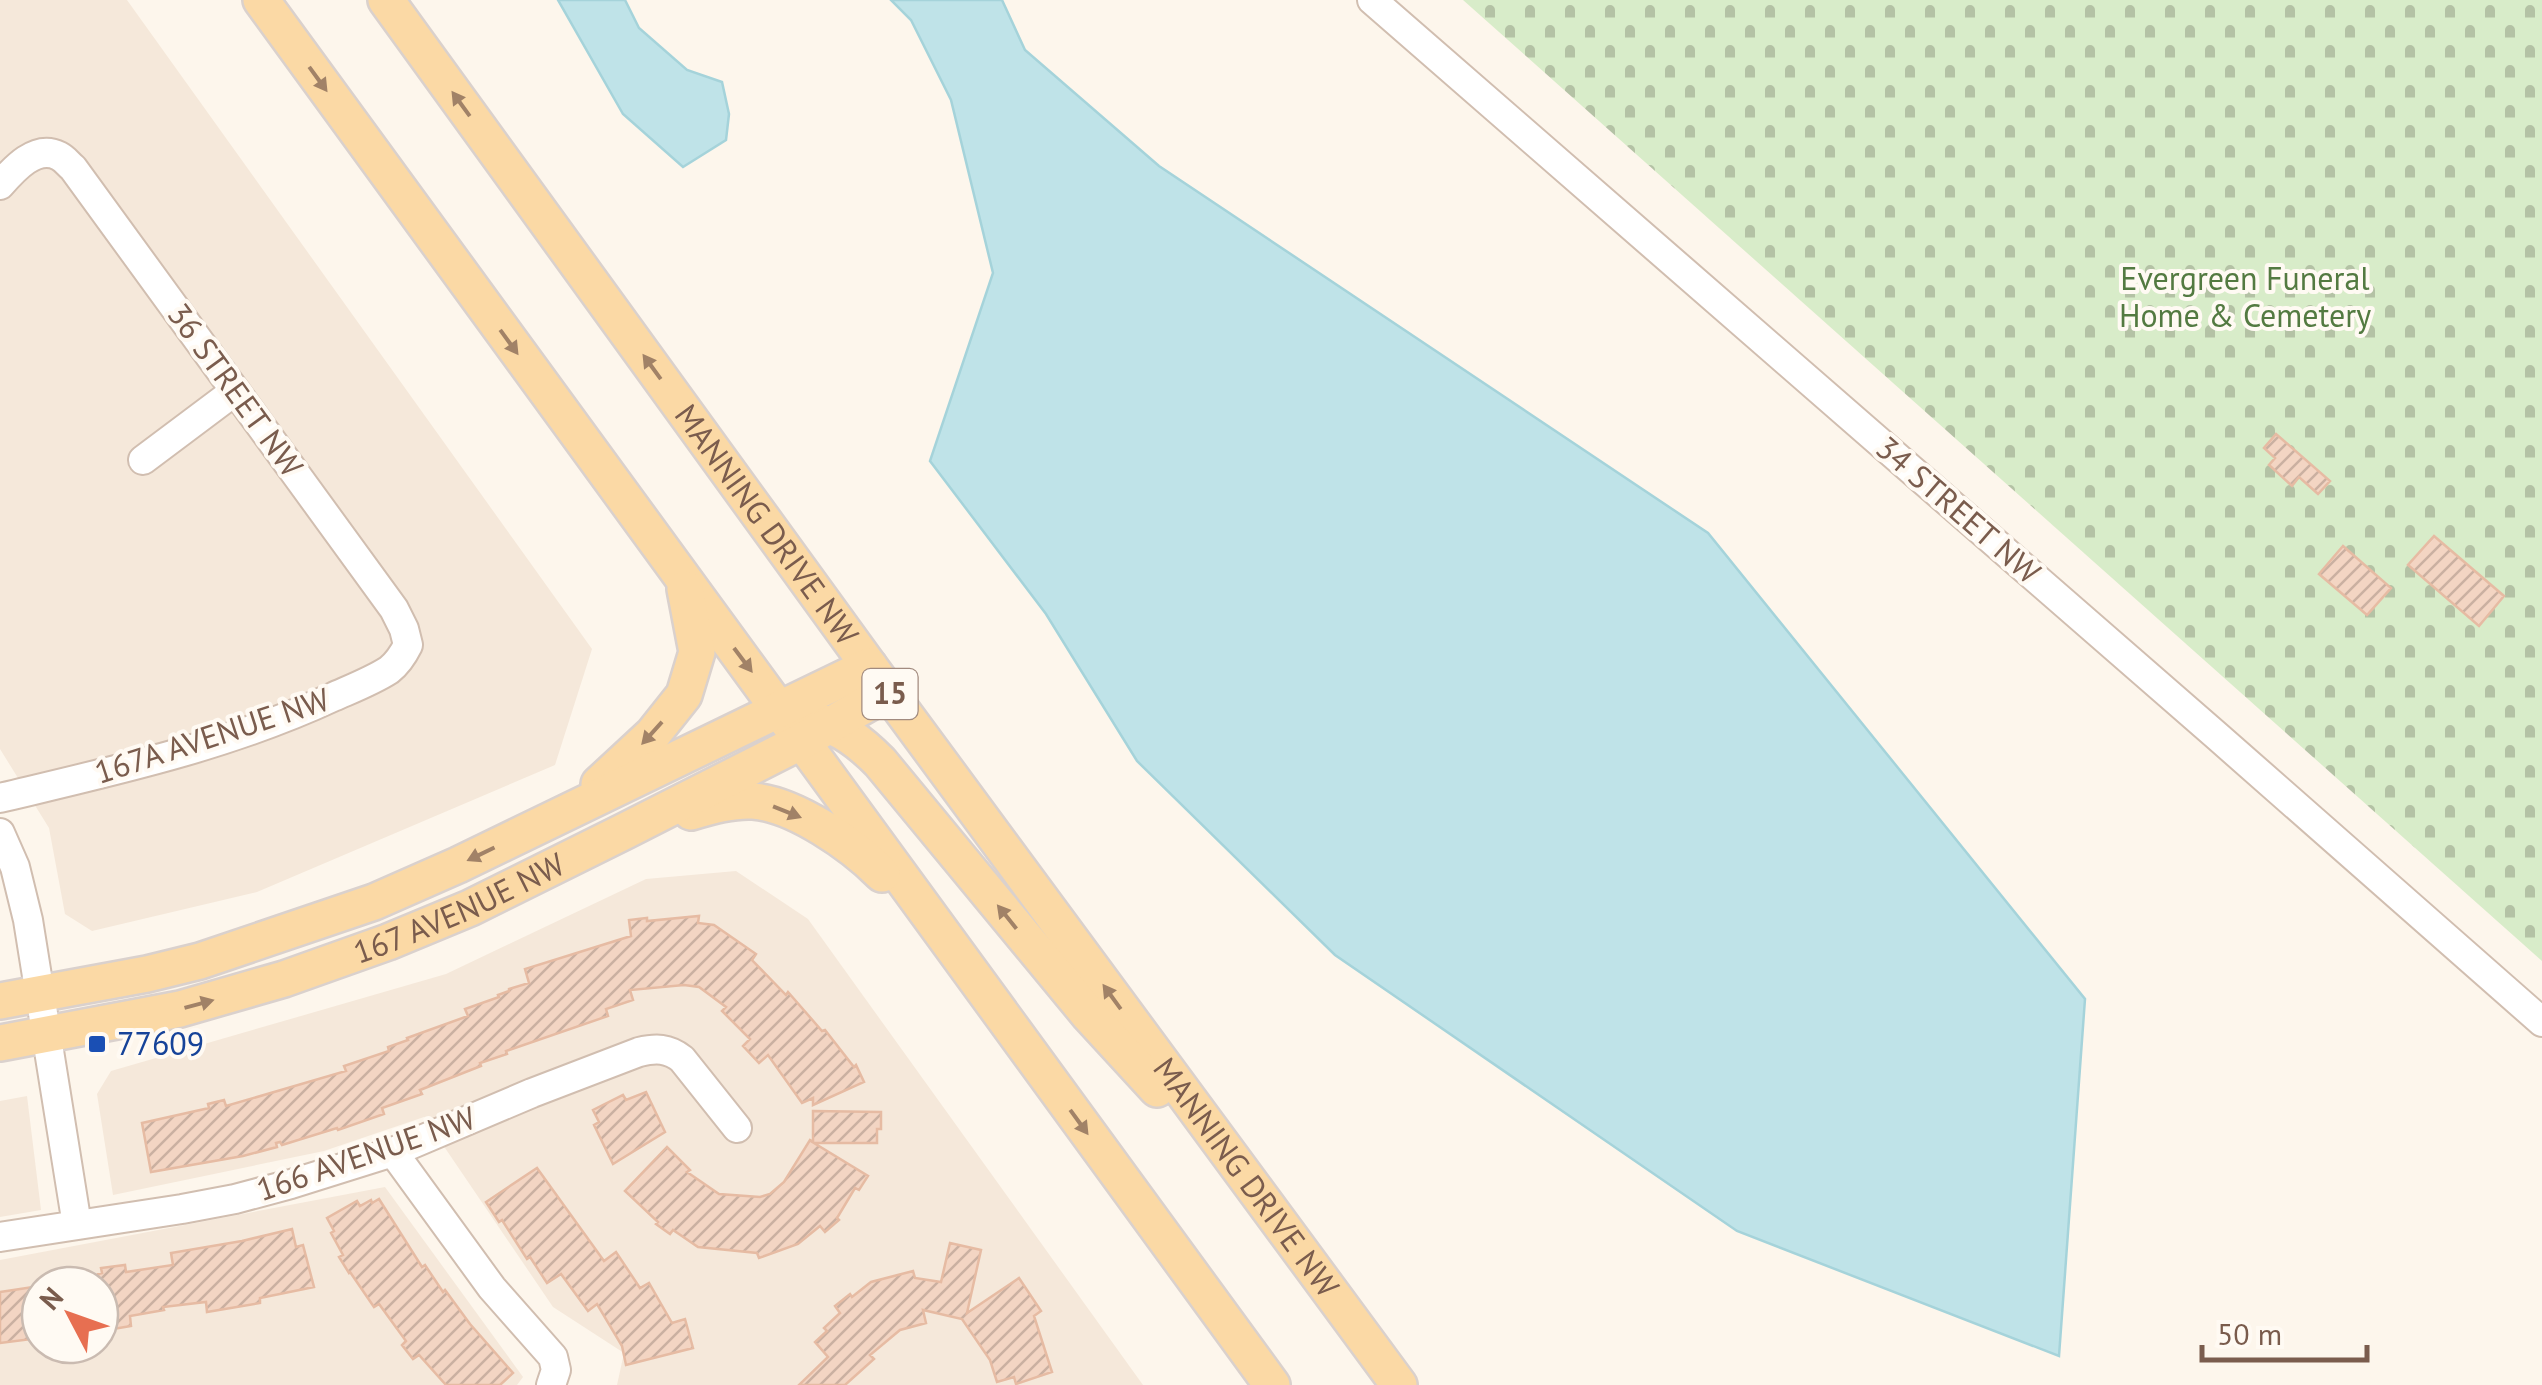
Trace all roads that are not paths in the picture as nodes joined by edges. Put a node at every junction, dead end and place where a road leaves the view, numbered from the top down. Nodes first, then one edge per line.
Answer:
1 (260, 0) edge
2 (386, 0) edge
3 (1372, 0) edge
4 (0, 185) edge
5 (235, 391) junction
6 (143, 460) dead end
7 (684, 580) junction
8 (408, 646) joint
9 (878, 679) junction
10 (780, 709) junction
11 (817, 733) junction
12 (0, 798) edge
13 (569, 812) junction
14 (0, 832) edge
15 (626, 832) junction
16 (939, 931) junction
17 (0, 1001) edge
18 (44, 1016) junction
19 (2542, 1022) edge
20 (0, 1043) edge
21 (737, 1128) dead end
22 (393, 1152) junction
23 (1238, 1169) junction
24 (77, 1225) junction
25 (0, 1237) edge
26 (553, 1377) edge
27 (1272, 1385) edge
28 (1398, 1385) edge

1 -> 7 main road
9 -> 2 main road, MANNING DRIVE NW / 15
3 - 19 street, 34 STREET NW
4 - 5 street, 36 STREET NW
5 - 6 street
5 - 8 street, 36 STREET NW
7 -> 10 main road
7 -> 13 main road
8 - 12 street, 167A AVENUE NW
9 - 10 main road, 167 AVENUE NW
9 - 11 main road, 167 AVENUE NW
23 -> 9 main road, MANNING DRIVE NW / 15
10 - 11 main road
10 - 13 main road, 167 AVENUE NW
11 - 15 main road, 167 AVENUE NW
11 - 16 main road
23 -> 11 main road
13 -> 18 main road, 167 AVENUE NW
14 - 18 street
15 -> 16 main road
18 -> 15 main road, 167 AVENUE NW
16 -> 27 main road
17 - 18 main road, 167 AVENUE NW
18 - 20 main road, 167 AVENUE NW
18 - 24 street
21 - 22 street, 166 AVENUE NW
22 - 24 street, 166 AVENUE NW
22 - 26 street
23 - 28 main road, MANNING DRIVE NW / 15
24 - 25 street, 166 AVENUE NW

